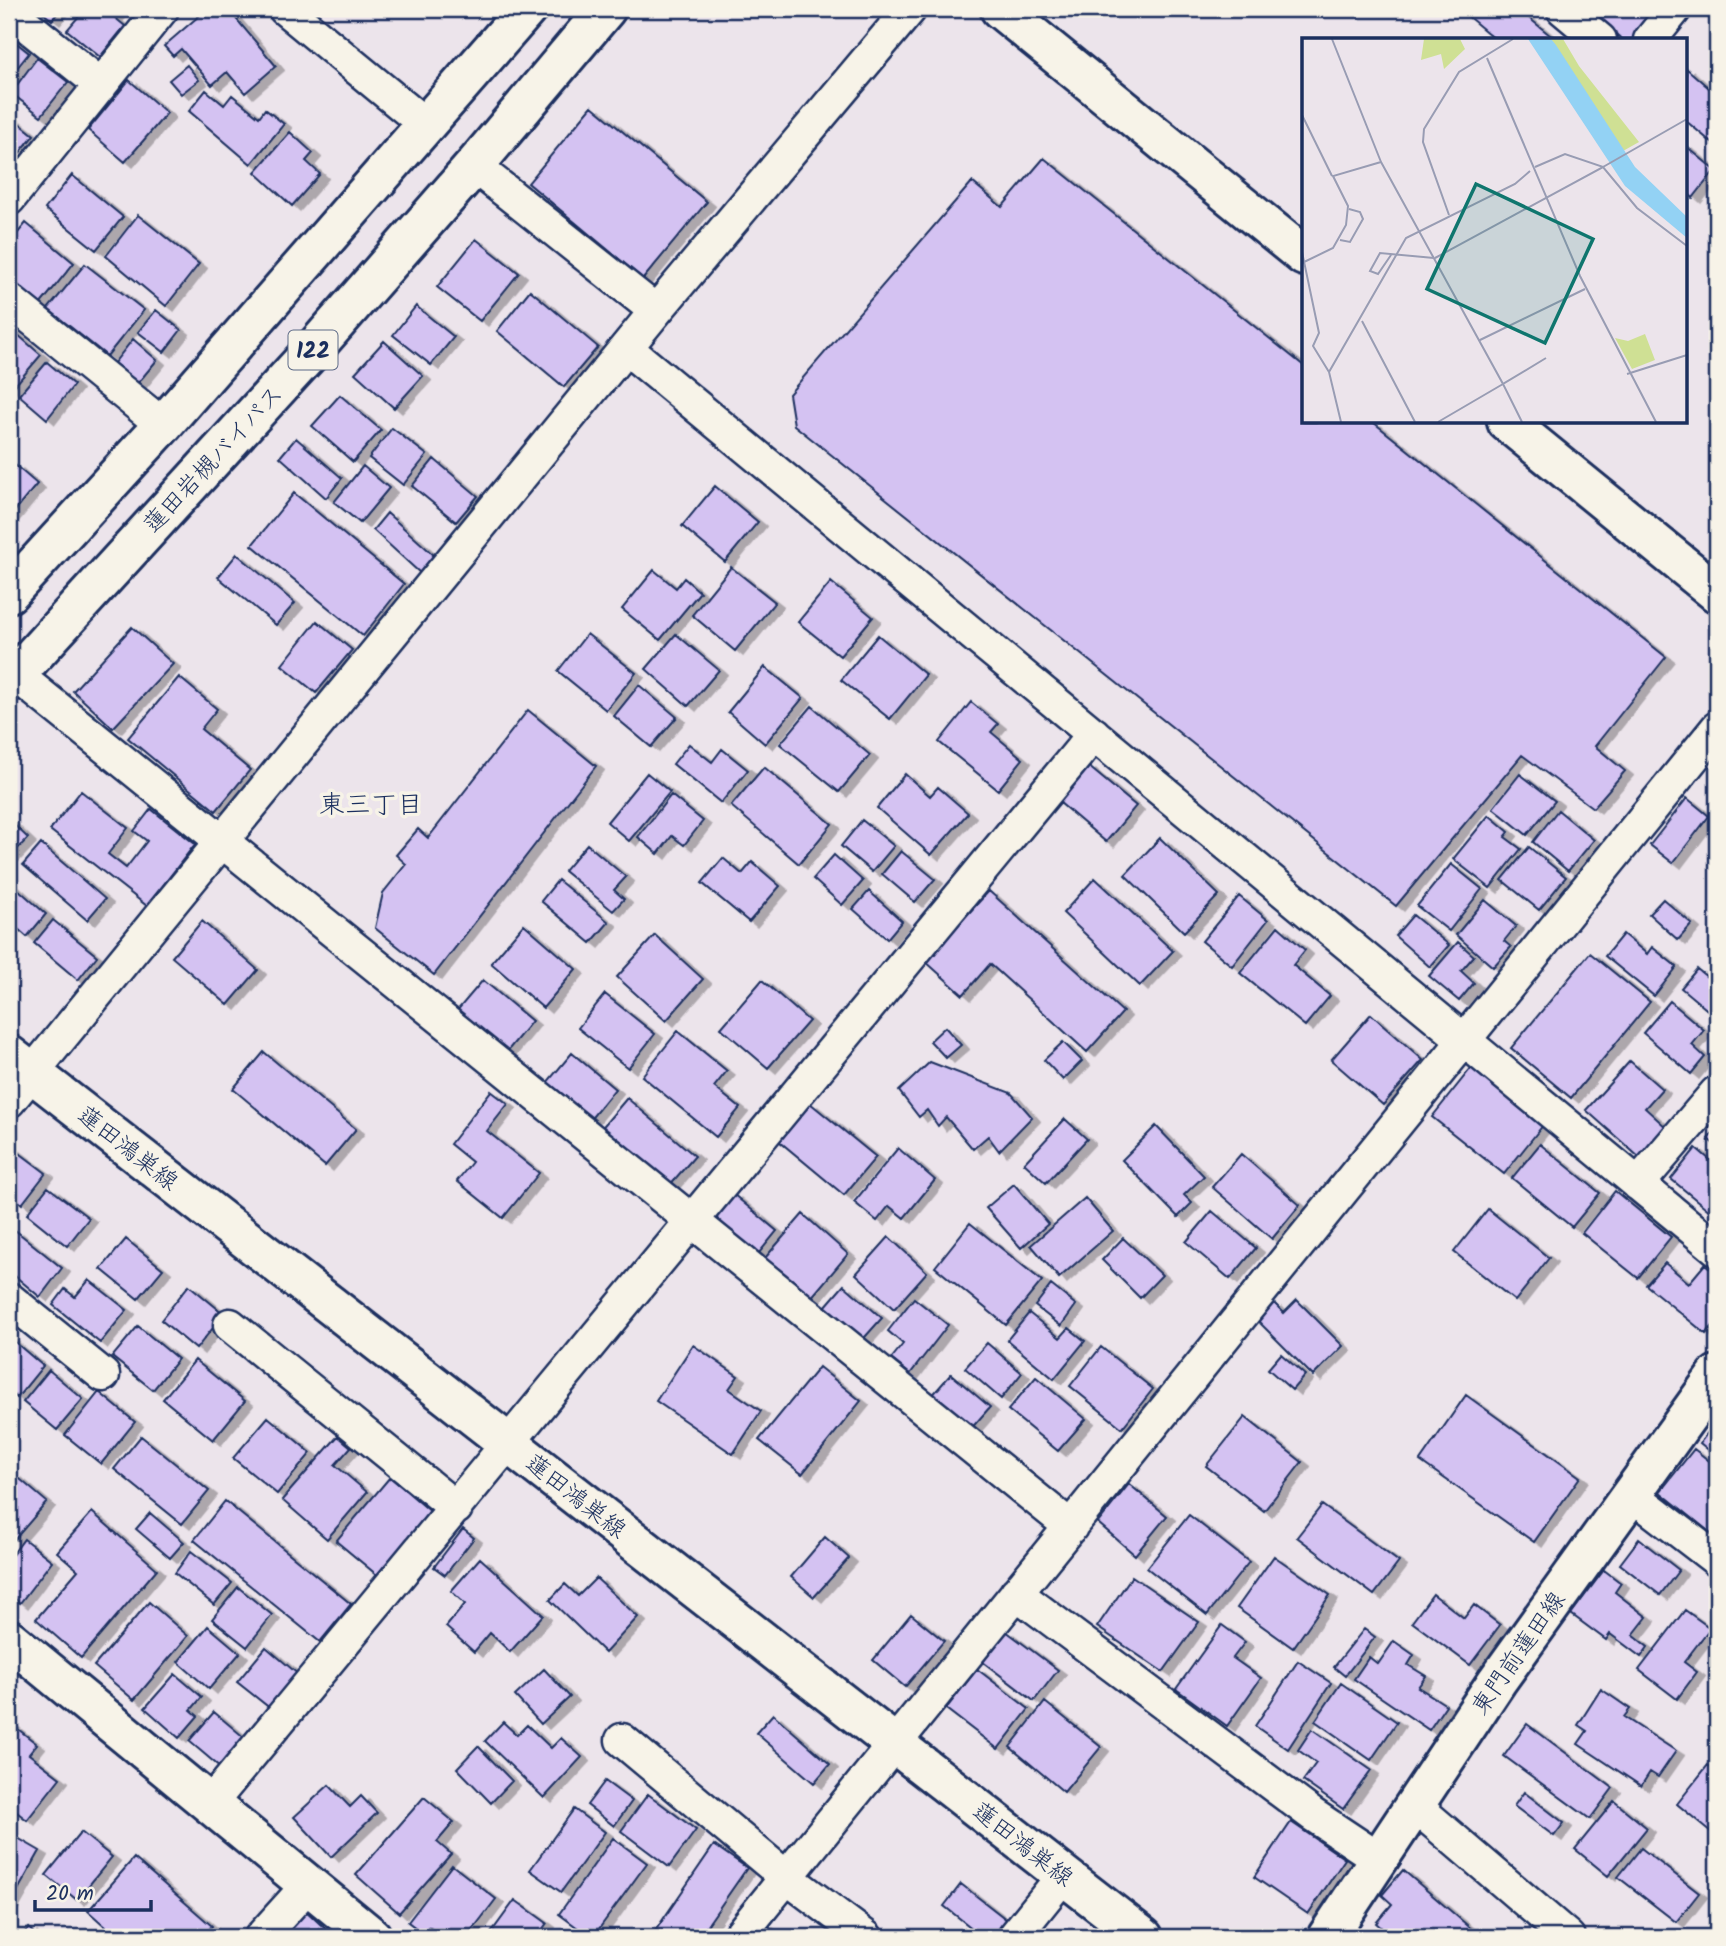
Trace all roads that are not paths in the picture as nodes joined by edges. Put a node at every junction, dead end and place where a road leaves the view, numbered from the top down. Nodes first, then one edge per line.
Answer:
1 (162, 9) edge
2 (285, 9) edge
3 (527, 9) edge
4 (606, 9) edge
5 (910, 9) edge
6 (1000, 9) edge
7 (1563, 9) edge
8 (1675, 9) edge
9 (9, 11) edge
10 (1598, 38) edge
11 (1652, 38) edge
12 (101, 85) junction
13 (427, 125) junction
14 (474, 166) junction
15 (9, 199) edge
16 (1302, 255) edge
17 (9, 300) edge
18 (656, 312) junction
19 (626, 348) junction
20 (1509, 424) edge
21 (163, 425) junction
22 (9, 593) edge
23 (1717, 593) edge
24 (12, 678) edge
25 (1717, 728) edge
26 (1094, 734) junction
27 (223, 842) junction
28 (1465, 1041) junction
29 (17, 1076) edge
30 (1716, 1093) edge
31 (1639, 1184) junction
32 (692, 1221) junction
33 (1717, 1249) edge
34 (9, 1299) edge
35 (230, 1325) dead end
36 (103, 1375) dead end
37 (1717, 1375) edge
38 (508, 1444) junction
39 (1631, 1494) junction
40 (456, 1508) junction
41 (1071, 1527) junction
42 (1717, 1560) edge
43 (1016, 1594) junction
44 (9, 1639) edge
45 (622, 1740) dead end
46 (894, 1744) junction
47 (210, 1804) junction
48 (1415, 1806) junction
49 (1380, 1859) junction
50 (1063, 1876) junction
51 (786, 1877) junction
52 (309, 1884) junction
53 (261, 1937) edge
54 (372, 1937) edge
55 (738, 1937) edge
56 (866, 1937) edge
57 (1014, 1937) edge
58 (1143, 1937) edge
59 (1327, 1937) edge
60 (1568, 1937) edge

1 - 12 street
2 - 13 street
3 - 13 main road, 122
4 - 14 main road, 蓮田岩槻バイパス / 122
5 - 18 street
6 - 16 main road
7 - 10 street
8 - 11 street
9 - 12 street
12 - 15 street
13 - 21 main road, 122
14 - 18 street
14 - 24 main road, 蓮田岩槻バイパス / 122
17 - 21 street
18 - 19 street
19 - 26 street
19 - 27 street
20 - 23 main road
21 - 22 main road, 122
24 - 27 street
25 - 28 street
26 - 28 street
26 - 32 street
27 - 29 street
27 - 32 street
28 - 31 street
28 - 41 street
29 - 38 main road, 蓮田鴻巣線
30 - 31 street
31 - 33 street
32 - 38 street
32 - 41 street
34 - 36 street
35 - 40 street
37 - 39 main road, 東門前蓮田線
38 - 40 street
38 - 46 main road, 蓮田鴻巣線
39 - 42 street
39 - 48 main road, 東門前蓮田線
40 - 47 street
41 - 43 street
43 - 46 street
43 - 49 street
44 - 47 main road
45 - 51 street
46 - 50 main road, 蓮田鴻巣線
46 - 51 street
47 - 52 main road
48 - 49 main road, 東門前蓮田線
48 - 60 street
49 - 59 main road, 東門前蓮田線
50 - 57 street
50 - 58 main road, 蓮田鴻巣線
51 - 55 street
51 - 56 street
52 - 53 street
52 - 54 main road

